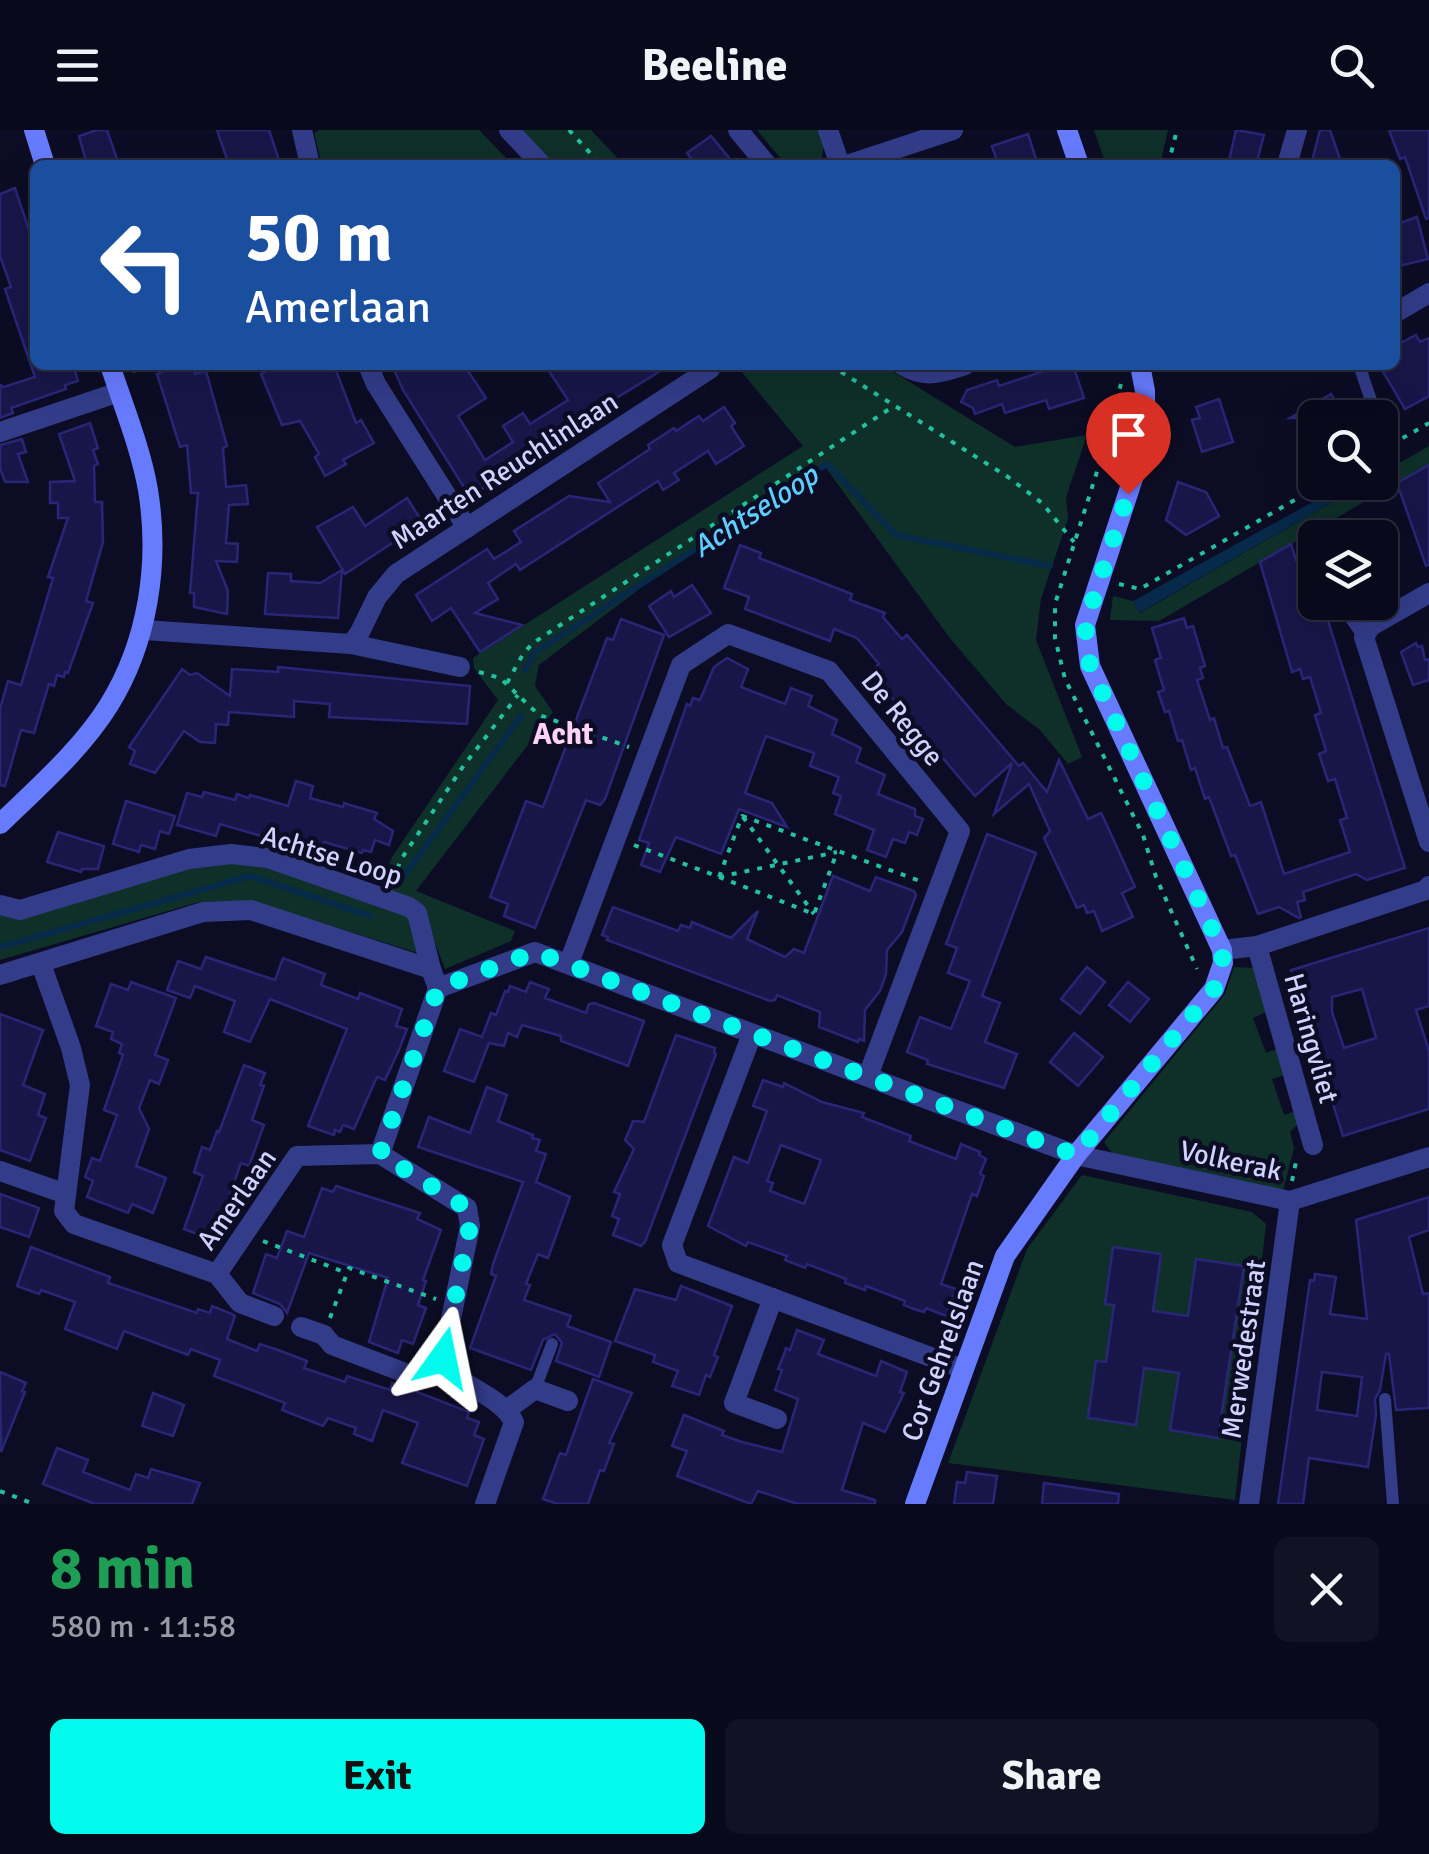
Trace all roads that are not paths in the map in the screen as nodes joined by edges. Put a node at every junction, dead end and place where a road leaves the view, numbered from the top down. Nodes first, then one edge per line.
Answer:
1 (34, 130) edge
2 (302, 130) edge
3 (510, 130) edge
4 (738, 130) edge
5 (828, 130) edge
6 (953, 130) edge
7 (1067, 130) edge
8 (1296, 130) edge
9 (43, 160) edge
10 (309, 160) edge
11 (537, 160) edge
12 (763, 160) edge
13 (842, 160) edge
14 (860, 160) edge
15 (1077, 160) edge
16 (1288, 160) edge
17 (1429, 293) edge
18 (1400, 310) edge
19 (112, 370) edge
20 (370, 370) edge
21 (708, 370) edge
22 (910, 370) edge
23 (951, 370) edge
24 (1141, 370) edge
25 (1361, 370) edge
26 (119, 392) junction
27 (1371, 400) edge
28 (0, 432) edge
29 (466, 528) junction
30 (1429, 592) edge
31 (1352, 620) edge
32 (144, 630) junction
33 (1364, 637) junction
34 (351, 644) junction
35 (460, 667) road end
36 (0, 824) edge
37 (1429, 842) edge
38 (1429, 886) edge
39 (0, 905) edge
40 (1257, 946) junction
41 (1222, 950) junction
42 (569, 963) junction
43 (41, 964) junction
44 (0, 975) edge
45 (435, 978) junction
46 (752, 1034) junction
47 (868, 1076) junction
48 (1313, 1145) road end
49 (380, 1154) junction
50 (1076, 1155) junction
51 (1429, 1157) edge
52 (0, 1171) edge
53 (66, 1194) junction
54 (1290, 1201) junction
55 (218, 1274) junction
56 (774, 1298) junction
57 (274, 1316) dead end
58 (301, 1327) dead end
59 (552, 1344) dead end
60 (445, 1365) junction
61 (963, 1369) junction
62 (535, 1389) junction
63 (1385, 1399) dead end
64 (568, 1401) dead end
65 (508, 1409) junction
66 (777, 1419) dead end
67 (485, 1504) edge
68 (915, 1504) edge
69 (1249, 1504) edge
70 (1394, 1504) edge

1 - 9 street
2 - 10 street
3 - 11 street
4 - 12 street
5 - 13 street
6 - 14 street
7 - 15 street
8 - 16 street
17 - 18 street
19 - 26 street
20 - 29 street
21 - 29 street, Maarten Reuchlinlaan
22 - 23 street
24 - 41 street
25 - 27 lane
26 - 28 street
26 - 32 street
29 - 34 street, Maarten Reuchlinlaan
30 - 33 street
31 - 33 lane
32 - 34 street
32 - 36 street
33 - 37 street
34 - 35 street
38 - 40 street, Haringvliet
39 - 45 street, Achtse Loop
40 - 41 street, Haringvliet
40 - 48 street, Haringvliet
41 - 50 street, Cor Gehrelslaan
42 - 45 street
42 - 46 street
42 - 47 street, De Regge
43 - 44 street
43 - 45 street
43 - 53 street
45 - 49 street
46 - 47 street
46 - 56 street
47 - 50 street
49 - 55 street, Amerlaan
49 - 60 street
50 - 54 street, Volkerak
50 - 61 street, Cor Gehrelslaan
51 - 54 street, Volkerak
52 - 53 street
53 - 55 street, Amerlaan
54 - 69 street, Merwedestraat
55 - 57 street, Amerlaan
56 - 61 street
56 - 66 street
58 - 60 street
59 - 62 lane
60 - 65 street
61 - 68 street, Cor Gehrelslaan
62 - 64 street
62 - 65 street
63 - 70 lane
65 - 67 street

